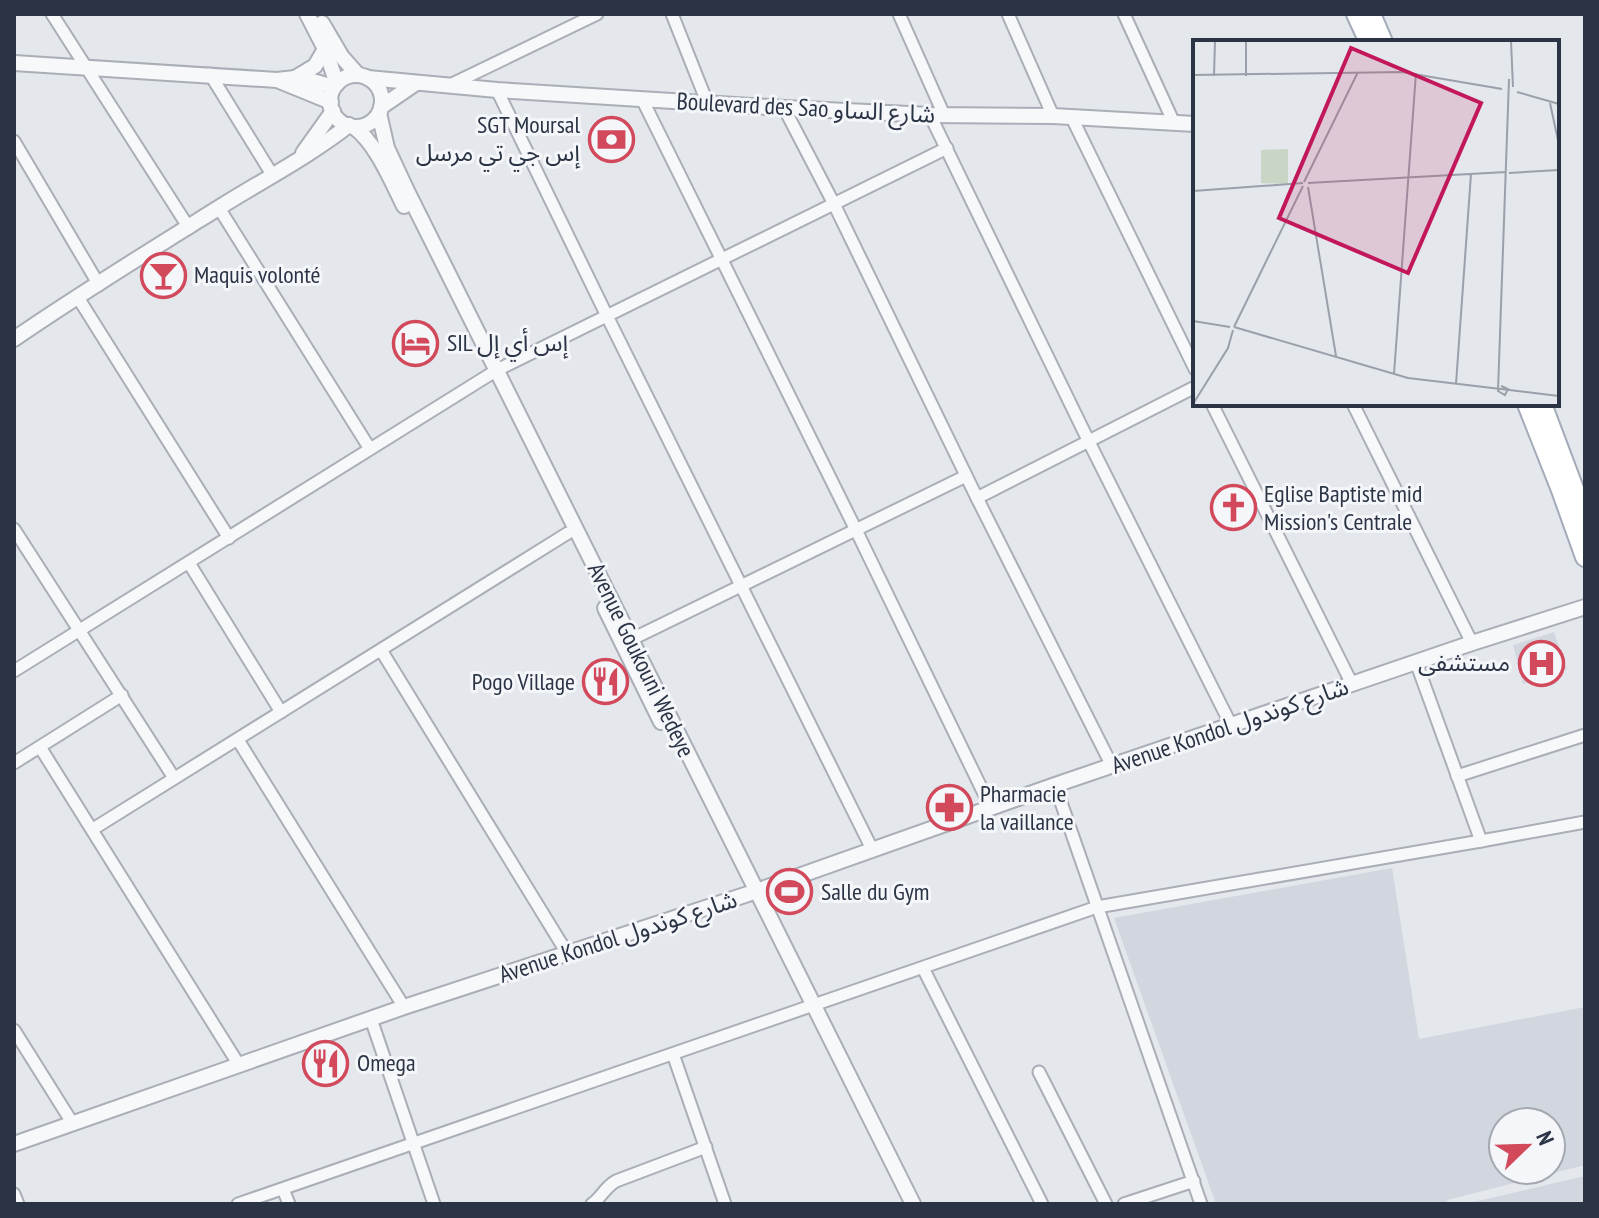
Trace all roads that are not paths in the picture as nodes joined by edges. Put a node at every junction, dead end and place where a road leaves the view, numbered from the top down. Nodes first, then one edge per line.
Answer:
1 (52, 14) edge
2 (307, 14) edge
3 (317, 14) edge
4 (597, 14) edge
5 (672, 14) edge
6 (899, 14) edge
7 (1008, 14) edge
8 (1124, 14) edge
9 (1356, 14) edge
10 (1371, 14) edge
11 (1368, 40) edge
12 (1382, 40) edge
13 (325, 49) junction
14 (14, 63) edge
15 (86, 66) junction
16 (210, 74) junction
17 (363, 76) junction
18 (295, 78) junction
19 (277, 80) junction
20 (416, 83) junction
21 (448, 86) junction
22 (497, 90) junction
23 (334, 96) junction
24 (642, 99) junction
25 (707, 102) junction
26 (784, 108) junction
27 (380, 110) junction
28 (937, 115) junction
29 (1053, 116) junction
30 (1072, 118) junction
31 (1174, 123) junction
32 (1193, 124) edge
33 (351, 126) junction
34 (14, 141) edge
35 (947, 148) junction
36 (300, 158) junction
37 (273, 176) junction
38 (834, 204) junction
39 (219, 208) junction
40 (189, 228) junction
41 (721, 258) junction
42 (99, 285) junction
43 (77, 296) junction
44 (606, 314) junction
45 (14, 338) edge
46 (1193, 365) edge
47 (493, 372) junction
48 (1193, 388) edge
49 (1213, 406) edge
50 (1354, 406) edge
51 (1528, 406) edge
52 (1543, 406) edge
53 (1089, 442) junction
54 (370, 449) junction
55 (966, 476) junction
56 (977, 498) junction
57 (1585, 518) edge
58 (14, 529) edge
59 (856, 530) junction
60 (568, 533) junction
61 (229, 538) junction
62 (1585, 557) edge
63 (189, 563) junction
64 (741, 585) junction
65 (1585, 607) edge
66 (80, 630) junction
67 (627, 642) junction
68 (1472, 643) junction
69 (381, 650) junction
70 (1416, 662) junction
71 (14, 671) edge
72 (1352, 684) junction
73 (122, 695) junction
74 (281, 712) junction
75 (1231, 725) junction
76 (1585, 735) edge
77 (238, 740) junction
78 (40, 747) junction
79 (14, 763) edge
80 (1112, 766) junction
81 (1457, 776) junction
82 (174, 778) junction
83 (1055, 785) junction
84 (991, 808) junction
85 (1585, 822) edge
86 (93, 829) junction
87 (1481, 841) junction
88 (872, 849) junction
89 (752, 893) junction
90 (1097, 907) junction
91 (567, 953) junction
92 (923, 968) junction
93 (404, 1007) junction
94 (809, 1007) junction
95 (371, 1019) junction
96 (14, 1030) edge
97 (673, 1054) junction
98 (239, 1065) junction
99 (1039, 1072) dead end
100 (73, 1124) junction
101 (414, 1143) junction
102 (14, 1144) edge
103 (706, 1147) junction
104 (1194, 1181) junction
105 (283, 1189) junction
106 (14, 1194) edge
107 (18, 1204) edge
108 (238, 1204) edge
109 (289, 1204) edge
110 (434, 1204) edge
111 (592, 1204) edge
112 (725, 1204) edge
113 (902, 1204) edge
114 (913, 1204) edge
115 (1042, 1204) edge
116 (1106, 1204) edge
117 (1124, 1204) edge
118 (1201, 1204) edge

1 - 15 street
2 - 13 street
3 - 17 street
4 - 21 street
5 - 25 street
6 - 28 street
7 - 29 street
8 - 31 street
9 - 11 main road
10 - 12 main road
13 - 18 street
13 - 23 street
14 - 15 street
15 - 16 street
15 - 40 street
16 - 19 street
16 - 37 street
17 - 20 street, Boulevard des Sao شارع الساو
17 - 23 street
17 - 27 street
18 - 19 street
18 - 23 street
19 - 23 street
20 - 21 street, Boulevard des Sao شارع الساو
20 - 27 street
21 - 22 street, Boulevard des Sao شارع الساو
22 - 24 street, Boulevard des Sao شارع الساو
22 - 44 street
23 - 33 street
23 - 36 street
24 - 25 street, Boulevard des Sao شارع الساو
24 - 41 street
25 - 26 street, Boulevard des Sao شارع الساو
26 - 28 street, Boulevard des Sao شارع الساو
26 - 38 street
27 - 33 street
27 - 47 street, Avenue Goukouni Wedeye
28 - 29 street, Boulevard des Sao شارع الساو
28 - 35 street
29 - 30 street, Boulevard des Sao شارع الساو
30 - 31 street, Boulevard des Sao شارع الساو
30 - 46 street
31 - 32 street, Boulevard des Sao شارع الساو
33 - 36 street
33 - 47 street, Avenue Goukouni Wedeye
34 - 42 street
35 - 38 street
35 - 53 street
36 - 37 street
37 - 39 street
38 - 41 street
38 - 55 street
39 - 40 street
39 - 54 street
40 - 42 street
41 - 44 street
41 - 59 street
42 - 43 street
43 - 45 street
43 - 61 street
44 - 47 street
44 - 64 street
47 - 54 street
47 - 60 street, Avenue Goukouni Wedeye
47 - 67 street, Avenue Goukouni Wedeye
48 - 53 street
49 - 72 street
50 - 68 street
51 - 62 main road
52 - 57 main road
53 - 56 street
53 - 75 street
54 - 61 street
55 - 56 street
55 - 59 street
56 - 80 street
58 - 66 street
59 - 64 street
59 - 84 street
60 - 67 street, Avenue Goukouni Wedeye
60 - 69 street
61 - 63 street
63 - 66 street
63 - 74 street
64 - 67 street
64 - 88 street
65 - 68 street, Avenue Kondol شارع كوندول
66 - 71 street
66 - 73 street
67 - 89 street, Avenue Goukouni Wedeye
68 - 70 street, Avenue Kondol شارع كوندول
69 - 74 street
69 - 91 street
70 - 72 street, Avenue Kondol شارع كوندول
70 - 81 street
72 - 75 street, Avenue Kondol شارع كوندول
73 - 78 street
73 - 82 street
74 - 77 street
75 - 80 street, Avenue Kondol شارع كوندول
76 - 81 street
77 - 82 street
77 - 93 street
78 - 79 street
78 - 86 street
80 - 83 street, Avenue Kondol شارع كوندول
81 - 87 street
82 - 86 street
83 - 84 street, Avenue Kondol شارع كوندول
83 - 90 street
84 - 88 street, Avenue Kondol شارع كوندول
85 - 87 street
86 - 98 street
87 - 90 street
88 - 89 street, Avenue Kondol شارع كوندول
89 - 91 street, Avenue Kondol شارع كوندول
89 - 94 street, Avenue Goukouni Wedeye
90 - 92 street
90 - 104 street
91 - 93 street, Avenue Kondol شارع كوندول
92 - 94 street
92 - 115 street
93 - 95 street, Avenue Kondol شارع كوندول
94 - 97 street
94 - 113 street, Avenue Goukouni Wedeye
94 - 114 street, Avenue Goukouni Wedeye
95 - 98 street, Avenue Kondol شارع كوندول
95 - 101 street
96 - 100 street
97 - 101 street
97 - 103 street
98 - 100 street, Avenue Kondol شارع كوندول
99 - 116 street
100 - 102 street, Avenue Kondol شارع كوندول
101 - 105 street
101 - 110 street
103 - 111 street
103 - 112 street
104 - 117 street
104 - 118 street
105 - 108 street
105 - 109 street
106 - 107 street

